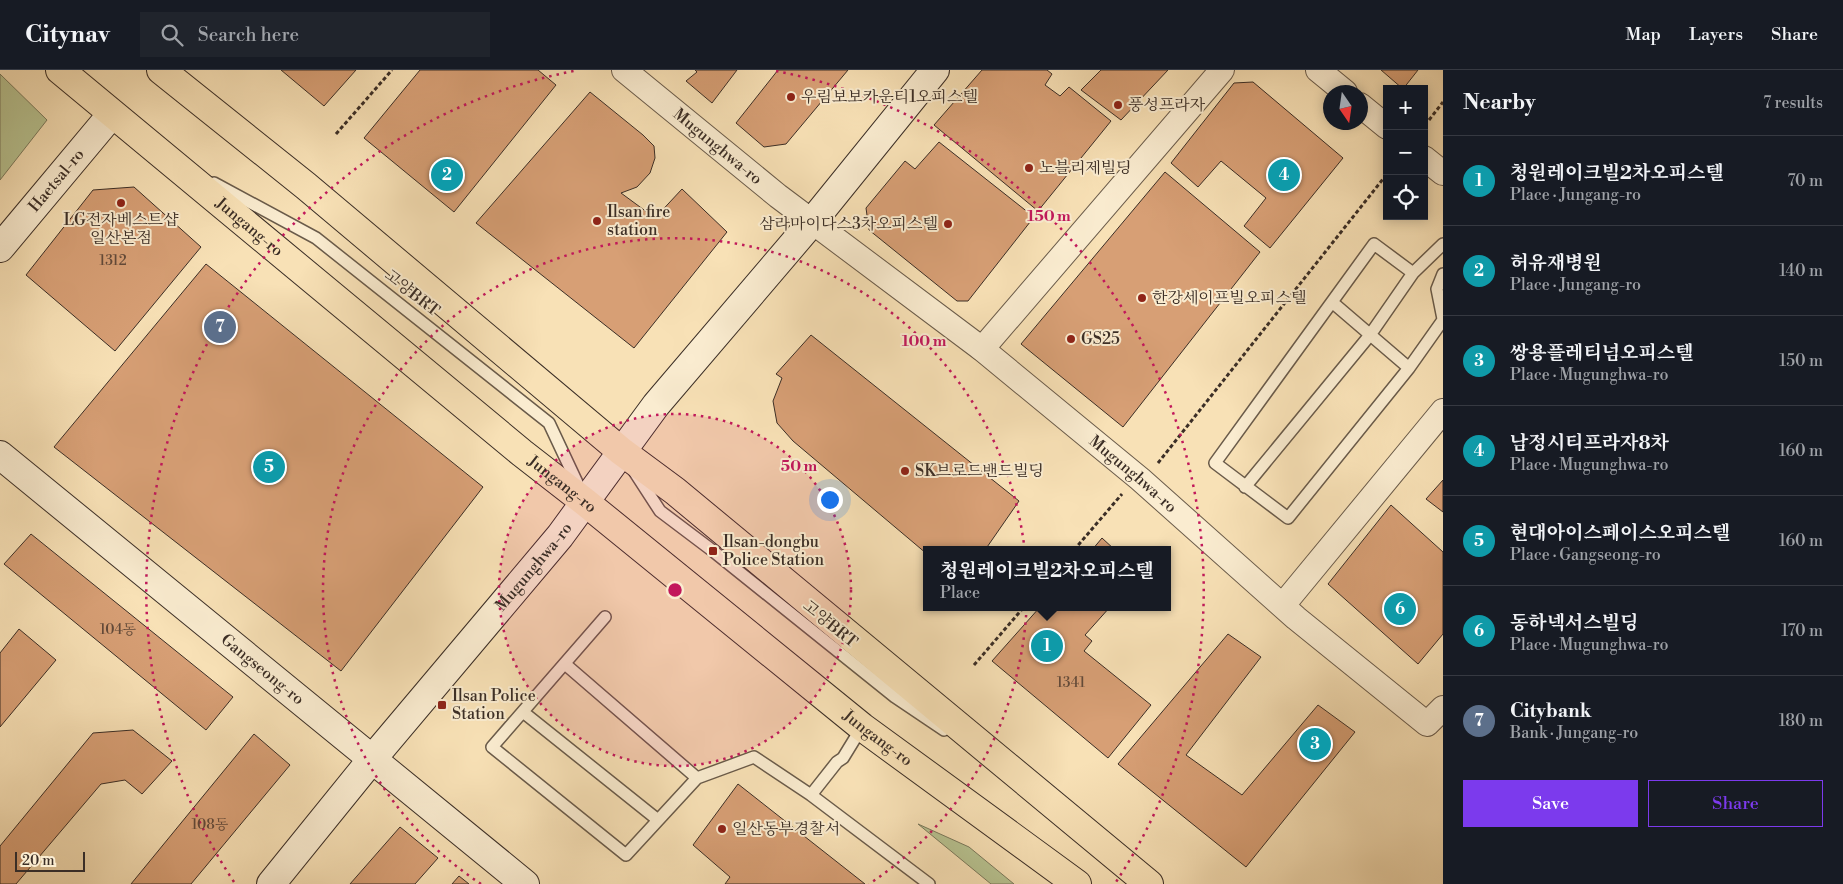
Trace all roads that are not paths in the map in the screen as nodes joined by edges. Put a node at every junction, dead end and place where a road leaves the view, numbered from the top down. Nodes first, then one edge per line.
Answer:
1 (60, 70) edge
2 (161, 70) edge
3 (624, 70) edge
4 (935, 70) edge
5 (1222, 70) edge
6 (1318, 70) edge
7 (649, 78) edge
8 (1336, 85) edge
9 (1368, 112) edge
10 (112, 114) junction
11 (1383, 124) edge
12 (170, 160) junction
13 (1428, 161) edge
14 (1443, 173) edge
15 (812, 222) junction
16 (1443, 244) edge
17 (0, 248) edge
18 (1413, 273) junction
19 (1443, 274) edge
20 (1332, 302) junction
21 (1443, 319) edge
22 (1370, 335) junction
23 (982, 349) junction
24 (1409, 368) junction
25 (1443, 411) edge
26 (621, 451) junction
27 (0, 455) edge
28 (1245, 487) junction
29 (586, 502) junction
30 (1283, 605) junction
31 (605, 617) dead end
32 (565, 664) junction
33 (1443, 708) edge
34 (523, 712) junction
35 (862, 727) junction
36 (372, 758) junction
37 (697, 778) junction
38 (811, 795) junction
39 (658, 820) junction
40 (271, 884) edge
41 (525, 884) edge
42 (930, 884) edge
43 (1077, 884) edge
44 (1149, 884) edge

1 - 10 main road, Jungang-ro
2 - 26 main road
3 - 7 street, Mugunghwa-ro
4 - 15 main road, Mugunghwa-ro
5 - 23 street
6 - 8 street
7 - 15 street, Mugunghwa-ro
9 - 11 street
10 - 12 main road, Jungang-ro
10 - 17 main road, Haetsal-ro
12 - 29 main road, Jungang-ro
12 - 29 lane, 고양BRT
13 - 14 street
15 - 23 street, Mugunghwa-ro
15 - 26 main road, Mugunghwa-ro
16 - 18 lane
18 - 20 lane
18 - 22 lane
19 - 21 lane
20 - 22 lane
20 - 28 lane
21 - 24 lane
22 - 24 lane
22 - 28 lane
23 - 30 street, Mugunghwa-ro
24 - 28 lane
25 - 30 street
26 - 29 main road, Mugunghwa-ro
26 - 44 main road
27 - 36 main road, Gangseong-ro
29 - 35 main road, Jungang-ro
29 - 36 main road, Mugunghwa-ro
30 - 33 street, Mugunghwa-ro
31 - 32 lane
32 - 34 lane
32 - 37 lane
34 - 39 lane
34 - 39 lane
35 - 38 lane
35 - 43 main road, Jungang-ro
36 - 40 main road, Mugunghwa-ro
36 - 41 main road, Gangseong-ro
37 - 38 lane
37 - 39 lane
38 - 42 lane

